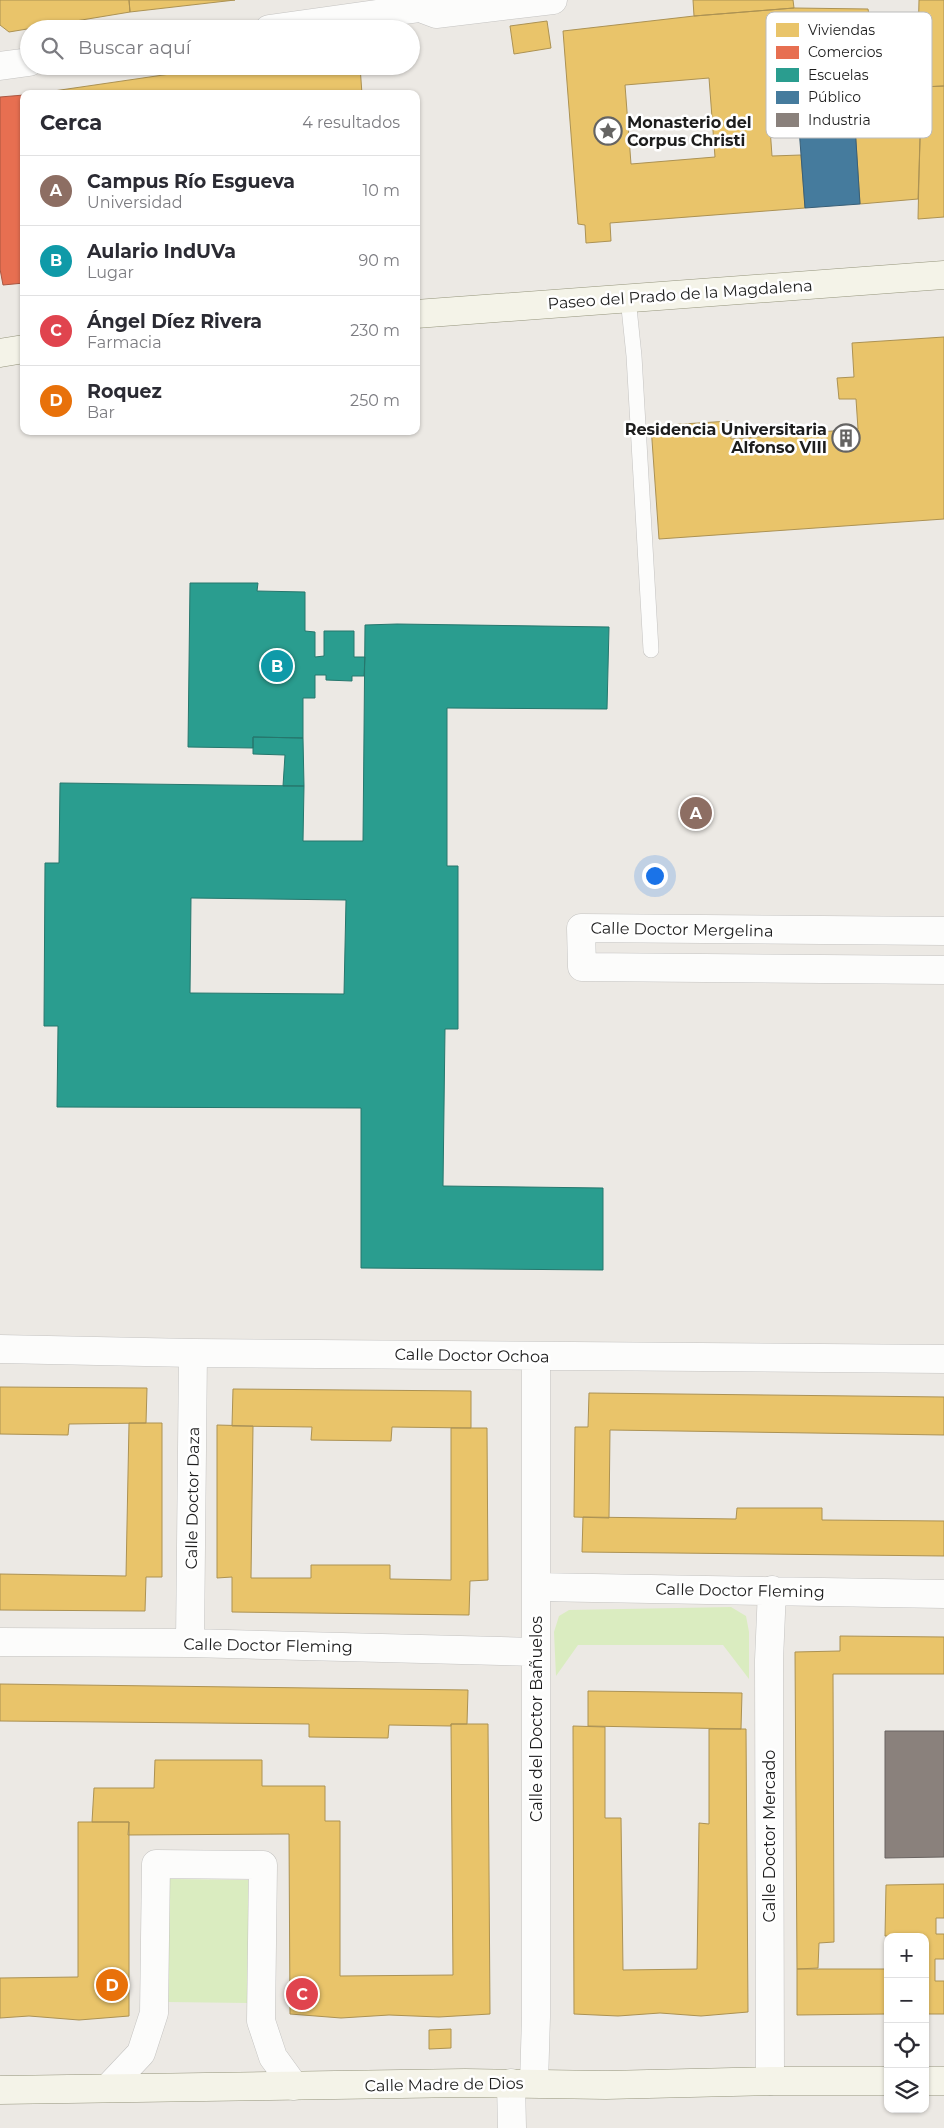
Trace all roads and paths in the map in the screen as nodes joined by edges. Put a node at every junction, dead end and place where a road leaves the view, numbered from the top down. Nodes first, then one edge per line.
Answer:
1 (553, 0) edge
2 (435, 7) edge
3 (334, 20) edge
4 (20, 63) edge
5 (0, 66) edge
6 (944, 275) edge
7 (628, 298) junction
8 (420, 314) edge
9 (20, 350) edge
10 (0, 353) edge
11 (652, 650) dead end
12 (944, 931) edge
13 (944, 970) edge
14 (0, 1349) edge
15 (193, 1352) junction
16 (536, 1356) junction
17 (944, 1359) edge
18 (536, 1587) junction
19 (772, 1590) junction
20 (944, 1594) edge
21 (0, 1642) edge
22 (190, 1643) junction
23 (536, 1652) junction
24 (770, 2081) junction
25 (884, 2081) edge
26 (929, 2081) edge
27 (944, 2081) edge
28 (522, 2083) junction
29 (294, 2086) junction
30 (108, 2088) junction
31 (0, 2090) edge
32 (512, 2128) edge

1 - 2 street
2 - 3 street
4 - 5 street
6 - 7 main road, Paseo del Prado de la Magdalena
7 - 8 main road, Paseo del Prado de la Magdalena
7 - 11 lane
9 - 10 main road
12 - 13 street, Calle Doctor Mergelina
14 - 15 street, Calle Doctor Ochoa
15 - 16 street, Calle Doctor Ochoa
15 - 22 street, Calle Doctor Daza
16 - 17 street, Calle Doctor Ochoa
16 - 18 street, Calle del Doctor Bañuelos
18 - 19 street, Calle Doctor Fleming
18 - 23 street, Calle del Doctor Bañuelos
19 - 20 street, Calle Doctor Fleming
19 - 24 street, Calle Doctor Mercado
21 - 22 street, Calle Doctor Fleming
22 - 23 street, Calle Doctor Fleming
23 - 28 street, Calle del Doctor Bañuelos
24 - 25 main road, Calle Madre de Dios
24 - 28 main road, Calle Madre de Dios
26 - 27 main road
28 - 29 main road, Calle Madre de Dios
28 - 32 street, Calle del Doctor Bañuelos
29 - 30 main road, Calle Madre de Dios
29 - 30 street
30 - 31 main road, Calle Madre de Dios

